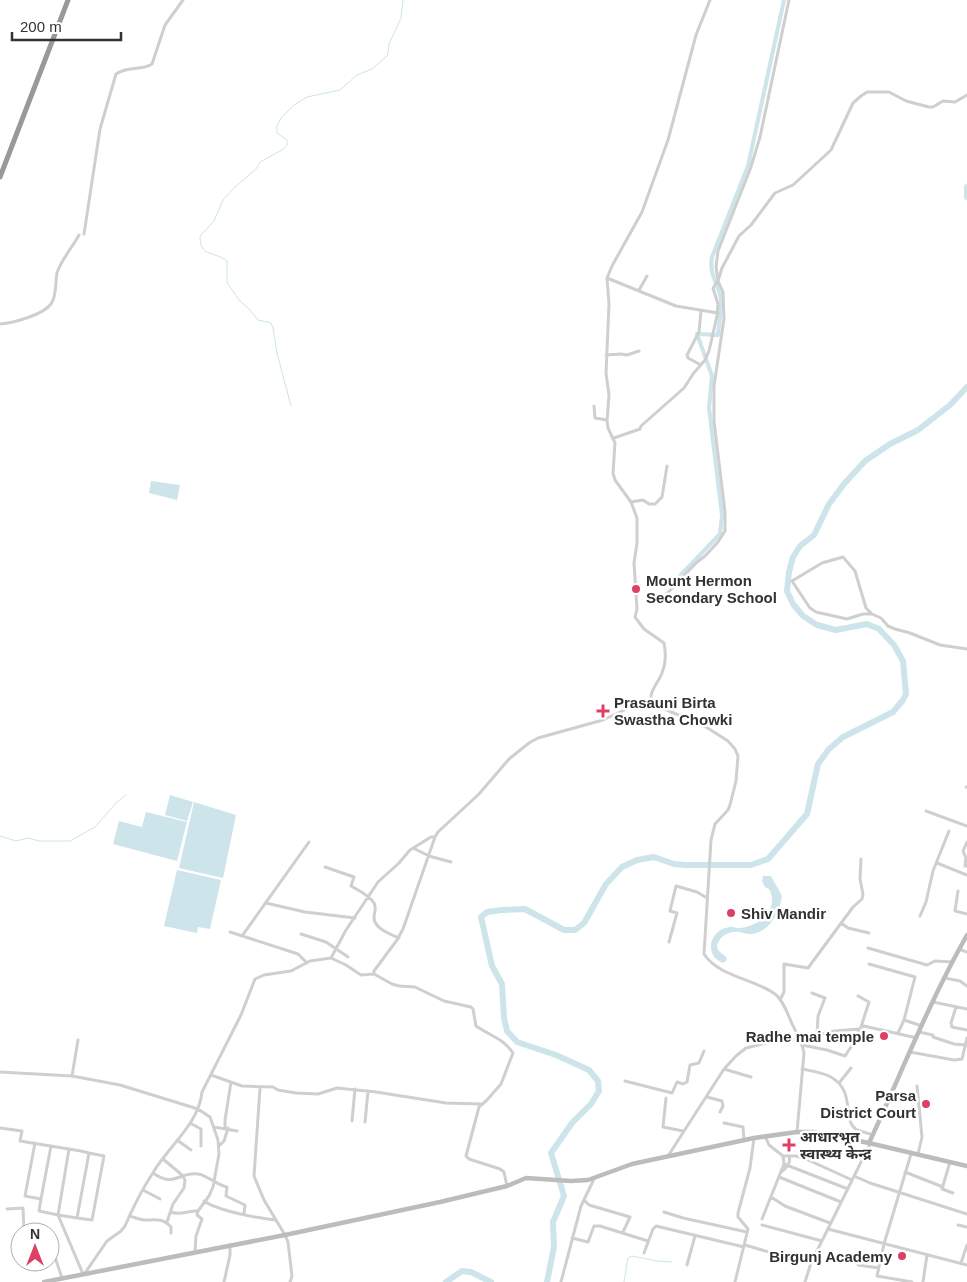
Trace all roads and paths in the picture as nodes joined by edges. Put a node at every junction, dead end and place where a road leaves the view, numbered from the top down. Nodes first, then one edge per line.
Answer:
1 (68, 0) edge
2 (183, 0) edge
3 (710, 0) edge
4 (789, 0) edge
5 (967, 95) edge
6 (0, 177) edge
7 (84, 234) dead end
8 (79, 236) dead end
9 (647, 276) dead end
10 (608, 278) junction
11 (718, 281) junction
12 (639, 290) junction
13 (701, 311) junction
14 (718, 313) junction
15 (0, 324) edge
16 (639, 351) dead end
17 (606, 355) junction
18 (701, 365) junction
19 (594, 406) dead end
20 (607, 420) junction
21 (614, 438) junction
22 (667, 466) dead end
23 (631, 502) junction
24 (660, 601) dead end
25 (872, 614) junction
26 (967, 649) edge
27 (652, 704) junction
28 (926, 811) dead end
29 (967, 826) edge
30 (949, 831) dead end
31 (436, 837) junction
32 (309, 842) dead end
33 (967, 842) edge
34 (413, 848) junction
35 (429, 856) junction
36 (861, 859) dead end
37 (451, 862) dead end
38 (936, 863) junction
39 (967, 866) edge
40 (325, 867) dead end
41 (967, 875) edge
42 (958, 891) dead end
43 (369, 898) junction
44 (707, 898) junction
45 (266, 904) junction
46 (967, 914) edge
47 (920, 916) dead end
48 (355, 918) junction
49 (841, 923) junction
50 (230, 932) dead end
51 (869, 933) dead end
52 (301, 934) dead end
53 (967, 935) edge
54 (242, 936) junction
55 (399, 938) junction
56 (669, 942) dead end
57 (868, 948) dead end
58 (336, 949) junction
59 (959, 949) junction
60 (967, 952) edge
61 (331, 958) junction
62 (348, 958) dead end
63 (952, 962) junction
64 (307, 963) junction
65 (869, 964) dead end
66 (374, 974) junction
67 (945, 978) junction
68 (967, 986) edge
69 (812, 993) dead end
70 (858, 996) dead end
71 (780, 1000) junction
72 (934, 1002) junction
73 (956, 1007) junction
74 (967, 1009) edge
75 (904, 1020) junction
76 (922, 1026) junction
77 (860, 1028) junction
78 (967, 1030) edge
79 (919, 1032) junction
80 (898, 1033) junction
81 (817, 1035) junction
82 (917, 1038) junction
83 (967, 1038) edge
84 (799, 1039) junction
85 (78, 1040) dead end
86 (802, 1045) junction
87 (966, 1045) junction
88 (704, 1052) dead end
89 (909, 1052) junction
90 (851, 1068) dead end
91 (724, 1069) junction
92 (802, 1069) junction
93 (0, 1072) edge
94 (211, 1075) junction
95 (72, 1076) junction
96 (750, 1077) dead end
97 (625, 1081) dead end
98 (231, 1082) junction
99 (839, 1083) junction
100 (917, 1086) dead end
101 (260, 1088) junction
102 (355, 1089) junction
103 (368, 1091) junction
104 (707, 1096) junction
105 (666, 1098) dead end
106 (482, 1104) junction
107 (198, 1109) junction
108 (720, 1112) dead end
109 (352, 1121) dead end
110 (366, 1122) dead end
111 (190, 1123) junction
112 (724, 1123) dead end
113 (214, 1127) junction
114 (0, 1128) edge
115 (227, 1128) junction
116 (238, 1131) dead end
117 (683, 1131) junction
118 (797, 1132) junction
119 (873, 1135) junction
120 (765, 1136) junction
121 (754, 1138) junction
122 (177, 1140) junction
123 (744, 1140) junction
124 (35, 1143) junction
125 (869, 1143) junction
126 (51, 1146) junction
127 (201, 1146) dead end
128 (219, 1146) junction
129 (69, 1149) junction
130 (191, 1150) dead end
131 (89, 1153) junction
132 (911, 1154) junction
133 (918, 1155) junction
134 (668, 1156) junction
135 (783, 1156) junction
136 (789, 1156) junction
137 (163, 1159) junction
138 (950, 1162) junction
139 (786, 1165) junction
140 (967, 1166) edge
141 (905, 1172) junction
142 (153, 1173) junction
143 (182, 1175) junction
144 (779, 1177) junction
145 (594, 1178) junction
146 (853, 1178) junction
147 (214, 1182) junction
148 (507, 1186) junction
149 (943, 1186) junction
150 (848, 1189) junction
151 (143, 1190) junction
152 (899, 1193) junction
153 (953, 1193) dead end
154 (771, 1197) junction
155 (41, 1199) junction
156 (160, 1199) dead end
157 (584, 1200) junction
158 (204, 1201) junction
159 (841, 1202) junction
160 (7, 1209) dead end
161 (198, 1211) junction
162 (171, 1212) junction
163 (664, 1212) dead end
164 (58, 1214) junction
165 (244, 1214) junction
166 (967, 1214) edge
167 (129, 1216) junction
168 (77, 1218) junction
169 (762, 1219) dead end
170 (275, 1220) junction
171 (24, 1222) edge
172 (167, 1222) junction
173 (830, 1223) junction
174 (762, 1225) dead end
175 (958, 1225) dead end
176 (967, 1227) edge
177 (828, 1229) junction
178 (623, 1232) junction
179 (747, 1232) junction
180 (171, 1233) dead end
181 (285, 1235) junction
182 (695, 1236) junction
183 (572, 1238) junction
184 (648, 1241) junction
185 (822, 1241) junction
186 (884, 1244) junction
187 (967, 1245) edge
188 (230, 1246) junction
189 (744, 1246) junction
190 (195, 1253) junction
191 (644, 1253) dead end
192 (858, 1255) dead end
193 (927, 1255) junction
194 (811, 1263) junction
195 (961, 1263) junction
196 (687, 1265) dead end
197 (967, 1265) edge
198 (878, 1268) junction
199 (60, 1272) edge
200 (84, 1274) junction
201 (74, 1276) junction
202 (62, 1278) junction
203 (44, 1282) edge
204 (72, 1282) edge
205 (224, 1282) edge
206 (290, 1282) edge
207 (561, 1282) edge
208 (735, 1282) edge
209 (806, 1282) edge
210 (912, 1282) edge
211 (924, 1282) edge

1 - 6 highway
2 - 7 street
3 - 10 street
4 - 11 street
5 - 11 street
8 - 15 street
9 - 12 street
10 - 12 street
10 - 17 street
11 - 14 street
11 - 24 street
12 - 13 street
13 - 14 street
13 - 18 street
14 - 18 street
16 - 17 street
17 - 20 street
18 - 21 street
19 - 20 street
20 - 21 street
21 - 23 street
22 - 23 street
23 - 27 street
25 - 25 street
25 - 26 street
27 - 31 street
27 - 44 street
28 - 29 street
30 - 38 street
31 - 34 street
31 - 35 street
32 - 45 street
33 - 39 street
34 - 35 street
34 - 43 street
35 - 37 street
35 - 55 street
36 - 49 street
38 - 41 street
38 - 47 street
40 - 43 street
42 - 46 street
43 - 48 street
43 - 55 street
44 - 56 street
44 - 71 street
45 - 48 street
45 - 54 street
48 - 58 street
49 - 51 street
49 - 71 street
50 - 54 street
52 - 58 street
53 - 59 main road
54 - 64 street
55 - 66 street
57 - 63 street
58 - 61 street
58 - 62 street
59 - 60 street
59 - 63 main road
61 - 64 street
61 - 66 street
63 - 67 main road
64 - 94 street
65 - 75 street
66 - 106 street
67 - 68 street
67 - 72 main road
69 - 81 street
70 - 77 street
71 - 84 street
72 - 73 street
72 - 76 main road
73 - 74 street
73 - 78 street
75 - 76 street
75 - 80 street
76 - 79 main road
77 - 80 street
77 - 81 street
77 - 86 street
79 - 82 main road
79 - 87 street
80 - 82 street
81 - 84 street
82 - 89 main road
83 - 87 street
84 - 86 street
84 - 91 street
85 - 95 street
86 - 92 street
87 - 89 street
88 - 97 street
89 - 119 main road
90 - 99 street
91 - 96 street
91 - 104 street
92 - 99 street
92 - 118 street
93 - 95 street
94 - 98 street
94 - 107 street
95 - 107 street
98 - 101 street
98 - 115 street
99 - 119 street
100 - 133 street
101 - 102 street
101 - 170 street
102 - 103 street
102 - 109 street
103 - 106 street
103 - 110 street
104 - 108 street
104 - 117 street
105 - 117 street
106 - 148 street
107 - 111 street
107 - 113 street
111 - 122 street
111 - 127 street
112 - 123 street
113 - 115 street
113 - 128 street
114 - 124 street
115 - 116 street
115 - 128 street
117 - 134 street
118 - 120 main road
118 - 125 main road
119 - 125 main road
120 - 121 main road
120 - 135 street
121 - 123 main road
121 - 179 street
122 - 130 street
122 - 137 street
123 - 134 main road
124 - 126 street
124 - 155 street
125 - 132 main road
125 - 146 street
126 - 129 street
126 - 155 street
128 - 147 street
129 - 131 street
129 - 164 street
131 - 168 street
131 - 168 street
132 - 133 main road
132 - 141 street
133 - 138 main road
134 - 145 main road
135 - 136 street
135 - 139 street
136 - 139 street
136 - 146 street
137 - 142 street
137 - 143 street
138 - 140 main road
138 - 149 street
139 - 144 street
139 - 150 street
141 - 149 street
141 - 152 street
142 - 143 street
142 - 151 street
143 - 147 street
143 - 162 street
144 - 154 street
144 - 159 street
145 - 148 main road
145 - 157 street
146 - 150 street
146 - 152 street
147 - 158 street
147 - 165 street
148 - 181 main road
149 - 153 street
150 - 159 street
151 - 156 street
151 - 167 street
152 - 166 street
152 - 186 street
154 - 169 street
154 - 173 street
155 - 164 street
157 - 178 street
157 - 183 street
158 - 161 street
158 - 165 street
159 - 173 street
160 - 171 street
161 - 162 street
161 - 190 street
162 - 172 street
163 - 179 street
164 - 168 street
164 - 200 street
165 - 170 street
167 - 172 street
167 - 200 street
170 - 181 street
172 - 180 street
173 - 177 street
174 - 185 street
175 - 176 street
177 - 185 street
177 - 186 street
178 - 183 street
178 - 184 street
179 - 189 street
181 - 188 main road
181 - 206 street
182 - 184 street
182 - 189 street
182 - 196 street
183 - 207 street
184 - 191 street
185 - 194 street
186 - 193 street
186 - 198 street
187 - 195 street
188 - 190 main road
188 - 205 street
189 - 194 street
189 - 208 street
190 - 200 main road
192 - 198 street
193 - 195 street
193 - 211 street
194 - 209 street
195 - 197 street
198 - 210 street
199 - 202 street
200 - 201 main road
201 - 202 main road
201 - 204 street
202 - 203 main road

